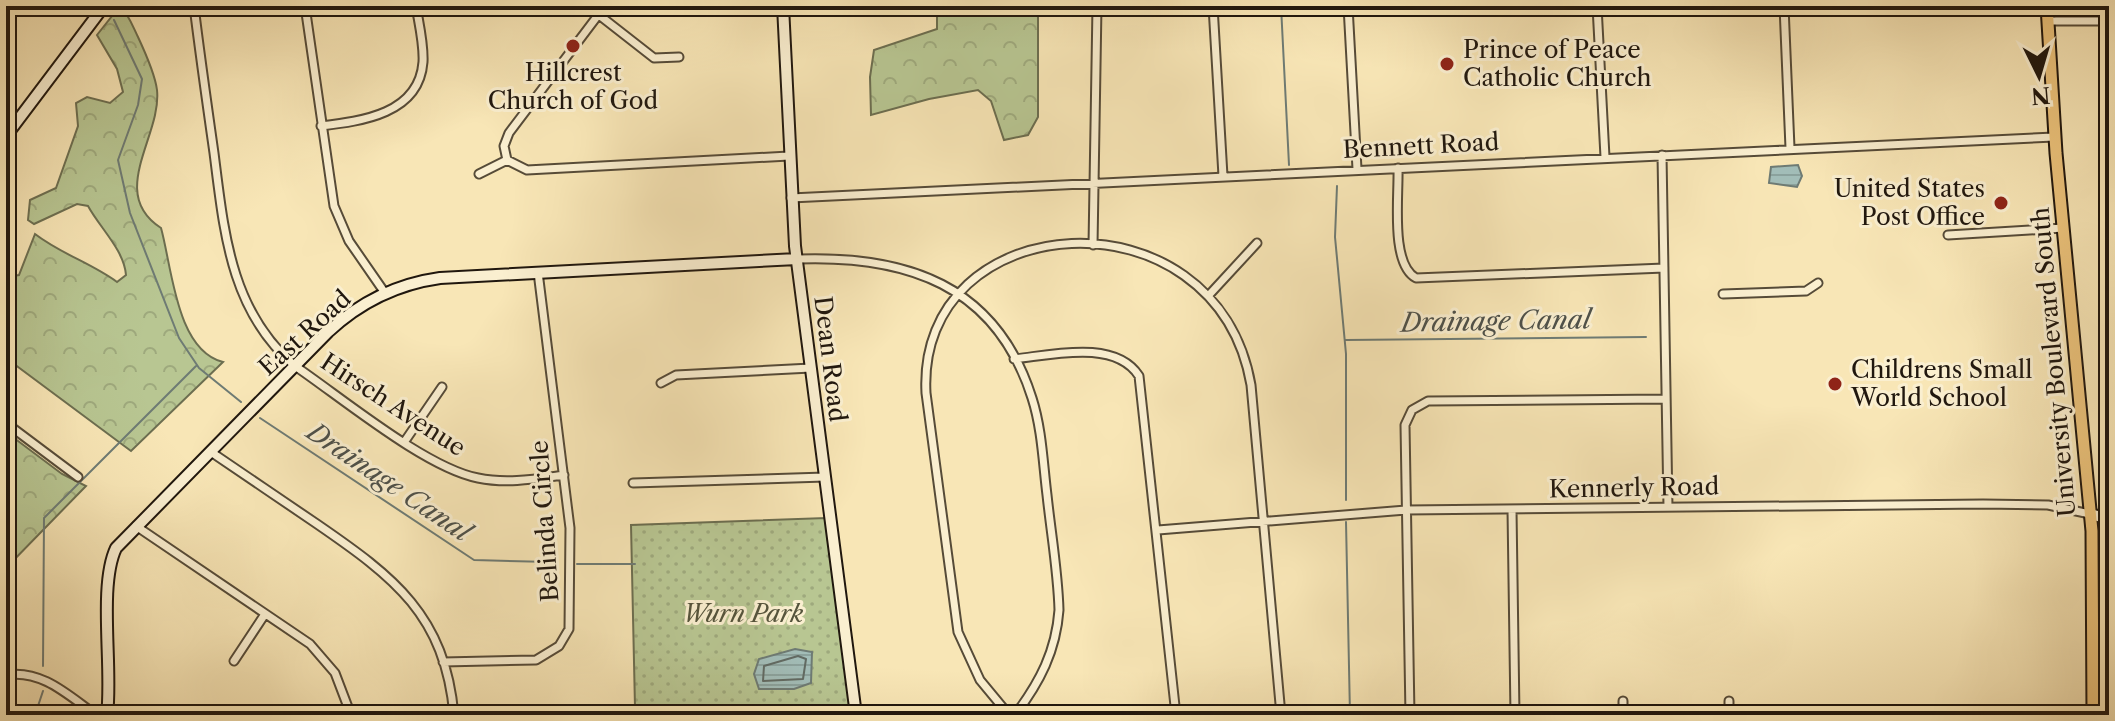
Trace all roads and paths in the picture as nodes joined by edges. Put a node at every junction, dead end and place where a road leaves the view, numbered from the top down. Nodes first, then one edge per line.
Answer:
1 (104, 6) edge
2 (194, 6) edge
3 (305, 6) edge
4 (416, 6) edge
5 (605, 6) edge
6 (783, 6) edge
7 (1097, 6) edge
8 (1213, 6) edge
9 (1348, 6) edge
10 (1597, 6) edge
11 (1784, 6) edge
12 (2047, 6) edge
13 (599, 15) junction
14 (2048, 21) junction
15 (2109, 21) edge
16 (679, 57) dead end
17 (321, 126) junction
18 (6, 136) edge
19 (2054, 137) junction
20 (1790, 148) junction
21 (1662, 155) junction
22 (789, 156) junction
23 (1605, 157) junction
24 (507, 160) junction
25 (1398, 168) junction
26 (1357, 169) junction
27 (479, 174) dead end
28 (1223, 176) junction
29 (1095, 182) junction
30 (791, 198) junction
31 (2063, 228) junction
32 (1948, 235) dead end
33 (1257, 243) dead end
34 (1093, 245) junction
35 (797, 259) junction
36 (1664, 268) junction
37 (538, 272) junction
38 (1818, 283) dead end
39 (958, 292) junction
40 (385, 293) junction
41 (1723, 294) dead end
42 (1209, 295) junction
43 (1014, 359) junction
44 (295, 366) junction
45 (811, 368) junction
46 (661, 383) dead end
47 (442, 387) dead end
48 (1666, 399) junction
49 (6, 423) edge
50 (405, 441) junction
51 (211, 452) junction
52 (564, 475) junction
53 (78, 477) dead end
54 (825, 477) junction
55 (633, 483) dead end
56 (1668, 507) junction
57 (1406, 510) junction
58 (1512, 510) junction
59 (2090, 514) junction
60 (2109, 519) edge
61 (1264, 522) junction
62 (136, 526) junction
63 (1158, 530) junction
64 (265, 614) junction
65 (234, 661) dead end
66 (443, 662) junction
67 (6, 675) edge
68 (1623, 701) dead end
69 (1729, 701) dead end
70 (96, 715) edge
71 (107, 715) edge
72 (351, 715) edge
73 (454, 715) edge
74 (856, 715) edge
75 (1009, 715) edge
76 (1015, 715) edge
77 (1176, 715) edge
78 (1281, 715) edge
79 (1410, 715) edge
80 (1515, 715) edge
81 (1623, 715) edge
82 (1729, 715) edge
83 (2093, 715) edge

1 - 18 street
2 - 44 street, Hirsch Avenue
3 - 17 street
4 - 17 street
5 - 13 street
6 - 22 street, Dean Road
7 - 29 street
8 - 28 street
9 - 26 street
10 - 23 street
11 - 20 street
12 - 14 main road, University Boulevard South
13 - 16 street
13 - 24 street
14 - 15 street
14 - 19 main road, University Boulevard South
17 - 40 street
19 - 20 street, Bennett Road
19 - 31 main road, University Boulevard South
20 - 21 street, Bennett Road
21 - 23 street, Bennett Road
21 - 36 street
22 - 24 street
22 - 30 street, Dean Road
23 - 25 street, Bennett Road
24 - 27 street
25 - 26 street, Bennett Road
25 - 36 street
26 - 28 street, Bennett Road
28 - 29 street, Bennett Road
29 - 30 street, Bennett Road
29 - 34 street
30 - 35 street, Dean Road
31 - 32 street
31 - 59 main road, University Boulevard South
33 - 42 street
34 - 39 street
34 - 42 street
35 - 37 street, East Road
35 - 39 street
35 - 45 street, Dean Road
36 - 48 street
37 - 40 street, East Road
37 - 52 street, Belinda Circle
38 - 41 street
39 - 43 street
39 - 75 street
40 - 44 street, East Road
42 - 61 street
43 - 63 street
43 - 76 street
44 - 50 street, Hirsch Avenue
44 - 51 street, East Road
45 - 46 street
45 - 54 street, Dean Road
47 - 50 street
48 - 56 street
48 - 57 street
49 - 53 street
50 - 52 street, Hirsch Avenue
51 - 62 street, East Road
51 - 66 street
52 - 66 street, Belinda Circle
54 - 55 street
54 - 74 street, Dean Road
56 - 58 street, Kennerly Road
56 - 59 street, Kennerly Road
57 - 58 street, Kennerly Road
57 - 61 street, Kennerly Road
57 - 79 street
58 - 80 street
59 - 60 street, Kennerly Road
59 - 83 main road, University Boulevard South
61 - 63 street, Kennerly Road
61 - 78 street
62 - 64 street
62 - 71 street, East Road
63 - 77 street
64 - 65 street
64 - 72 street
66 - 73 street
67 - 70 street
68 - 81 street
69 - 82 street

